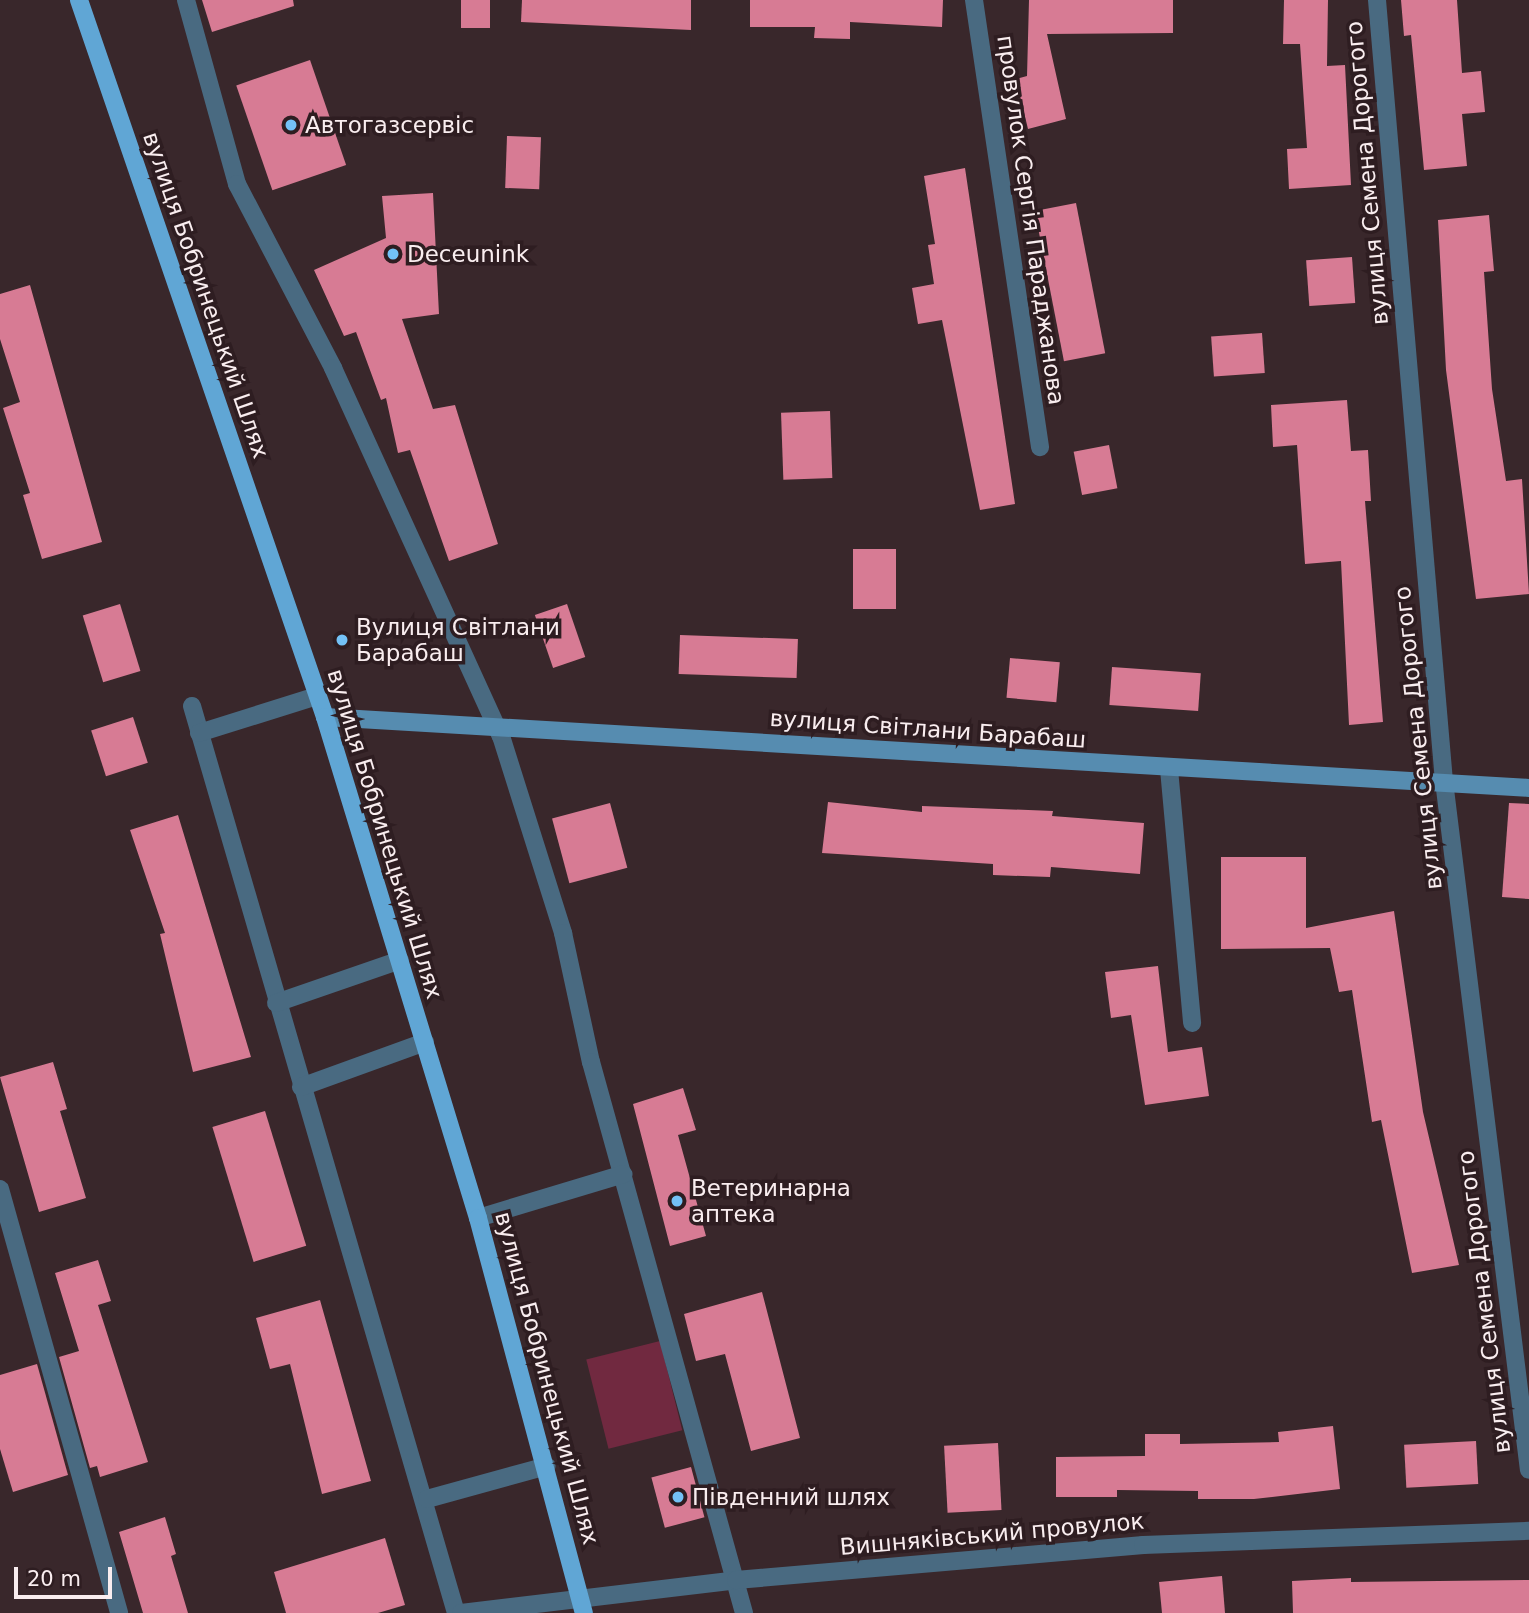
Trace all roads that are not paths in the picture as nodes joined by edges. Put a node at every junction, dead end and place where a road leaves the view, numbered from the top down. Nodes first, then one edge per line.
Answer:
1 (79, 0) edge
2 (186, 0) edge
3 (974, 0) edge
4 (1377, 0) edge
5 (1040, 447) dead end
6 (317, 696) junction
7 (192, 706) dead end
8 (325, 717) junction
9 (497, 726) junction
10 (199, 733) junction
11 (1170, 769) junction
12 (1444, 781) junction
13 (1529, 788) edge
14 (400, 960) junction
15 (276, 1003) junction
16 (1192, 1023) dead end
17 (425, 1042) junction
18 (301, 1087) junction
19 (624, 1174) junction
20 (0, 1189) edge
21 (478, 1218) junction
22 (547, 1465) junction
23 (1529, 1470) edge
24 (427, 1499) junction
25 (1529, 1531) edge
26 (736, 1580) junction
27 (583, 1607) edge
28 (119, 1613) edge
29 (459, 1613) edge
30 (744, 1613) edge

1 - 6 main road, вулиця Бобринецький Шлях
2 - 9 street
3 - 5 street, провулок Сергія Параджанова
4 - 12 street, вулиця Семена Дорогого
6 - 8 main road, вулиця Бобринецький Шлях
6 - 10 street
7 - 10 street
8 - 9 street, вулиця Світлани Барабаш
8 - 14 main road, вулиця Бобринецький Шлях
9 - 11 street, вулиця Світлани Барабаш
9 - 19 street
10 - 15 street
11 - 12 street, вулиця Світлани Барабаш
11 - 16 street
12 - 13 street, вулиця Світлани Барабаш
12 - 23 street, вулиця Семена Дорогого
14 - 15 street
14 - 17 main road, вулиця Бобринецький Шлях
15 - 18 street
17 - 18 street
17 - 21 main road, вулиця Бобринецький Шлях
18 - 24 street
19 - 21 street
19 - 26 street
20 - 28 street
21 - 22 main road, вулиця Бобринецький Шлях
22 - 24 street
22 - 27 main road, вулиця Бобринецький Шлях
24 - 29 street
25 - 26 street, Вишняківський провулок
26 - 27 street, Вишняківський провулок
26 - 30 street
27 - 29 street, Вишняківський провулок

